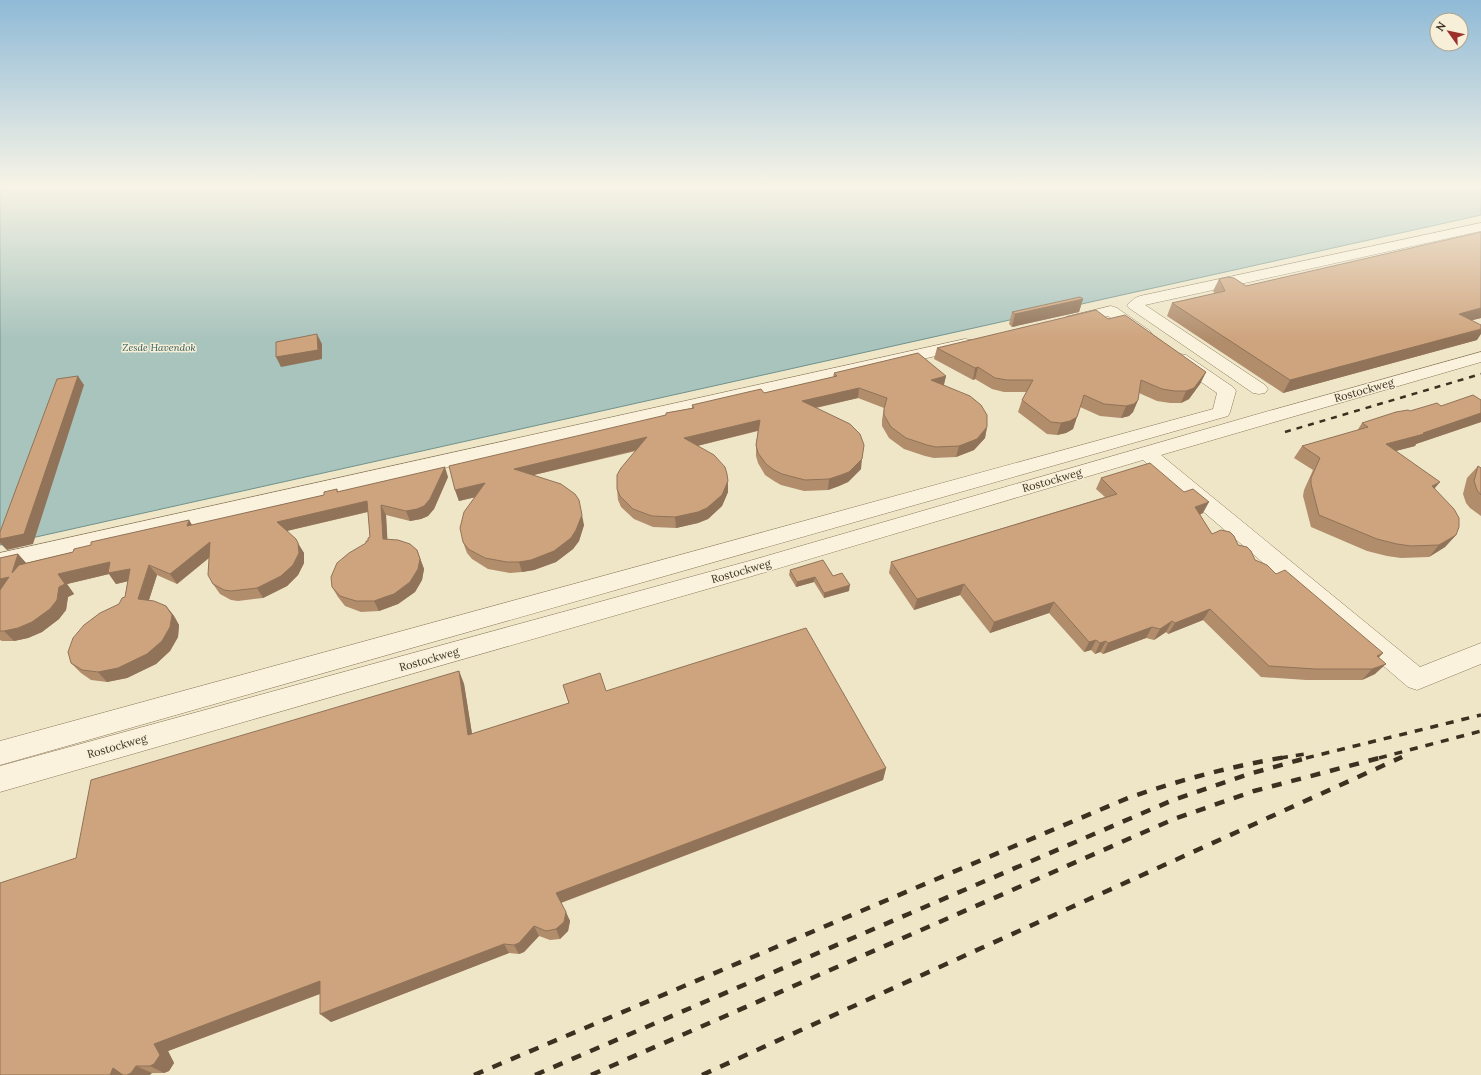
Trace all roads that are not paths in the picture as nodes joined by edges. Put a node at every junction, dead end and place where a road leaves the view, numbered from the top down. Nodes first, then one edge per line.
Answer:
1 (1430, 238) edge
2 (1057, 323) edge
3 (987, 339) edge
4 (1481, 357) edge
5 (1259, 389) dead end
6 (1146, 453) junction
7 (0, 561) edge
8 (1481, 653) edge
9 (0, 753) edge
10 (0, 779) edge

1 - 5 street
2 - 9 street
3 - 7 street
4 - 6 street, Rostockweg
6 - 8 street
6 - 10 street, Rostockweg

